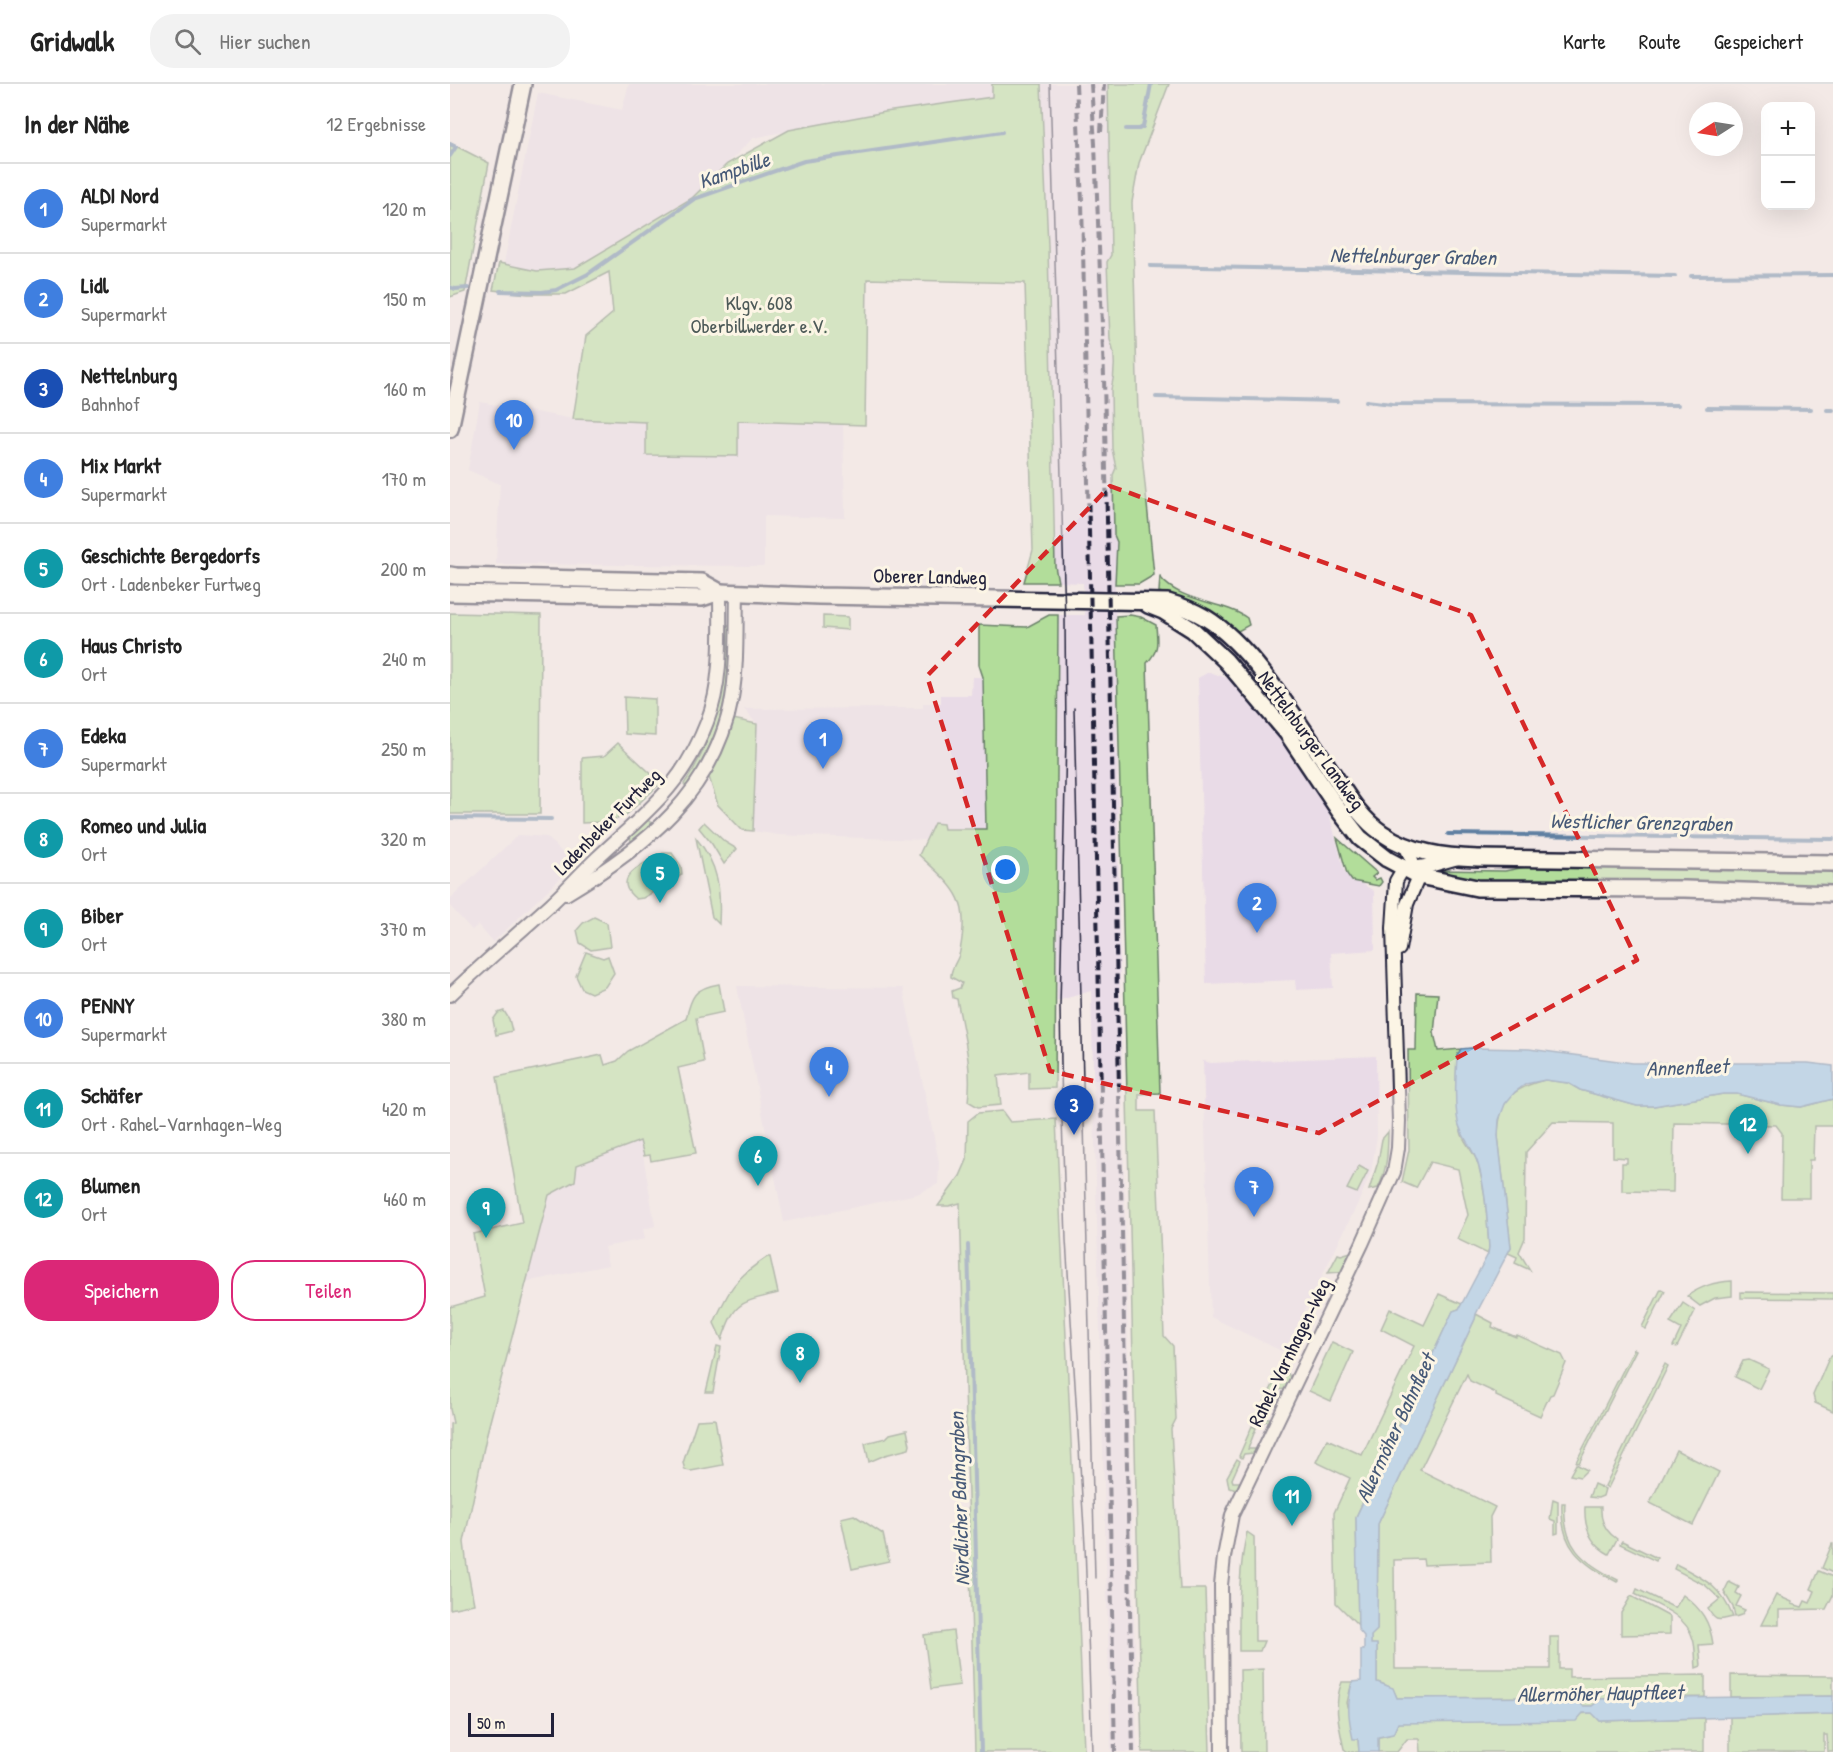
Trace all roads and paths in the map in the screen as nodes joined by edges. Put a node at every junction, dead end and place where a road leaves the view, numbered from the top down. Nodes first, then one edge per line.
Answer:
1 (523, 84) edge
2 (450, 429) edge
3 (450, 574) edge
4 (539, 579) junction
5 (626, 580) junction
6 (720, 592) junction
7 (737, 592) junction
8 (450, 593) edge
9 (528, 593) junction
10 (617, 596) junction
11 (1140, 602) junction
12 (1405, 845) junction
13 (1460, 857) junction
14 (1833, 863) edge
15 (1412, 871) junction
16 (1833, 894) edge
17 (552, 903) junction
18 (1395, 971) junction
19 (450, 994) edge
20 (1222, 1752) edge

1 - 2 main road
3 - 4 main road, Oberer Landweg
4 - 5 main road, Oberer Landweg
4 - 9 main road
5 - 6 main road, Oberer Landweg
5 - 10 main road
6 - 7 main road, Oberer Landweg
6 - 10 main road, Oberer Landweg
6 - 17 street, Ladenbeker Furtweg
7 - 11 main road, Oberer Landweg
7 - 17 street, Ladenbeker Furtweg
8 - 9 main road, Oberer Landweg
9 - 10 main road, Oberer Landweg
11 - 12 main road, Nettelnburger Landweg
11 - 15 main road, Nettelnburger Landweg
12 - 13 main road, Nettelnburger Landweg
12 - 15 street
13 - 14 main road, Nettelnburger Landweg
13 - 15 street
15 - 16 main road, Nettelnburger Landweg
15 - 18 street, Rahel-Varnhagen-Weg
15 - 18 street, Rahel-Varnhagen-Weg
17 - 19 street, Ladenbeker Furtweg
18 - 20 street, Rahel-Varnhagen-Weg

